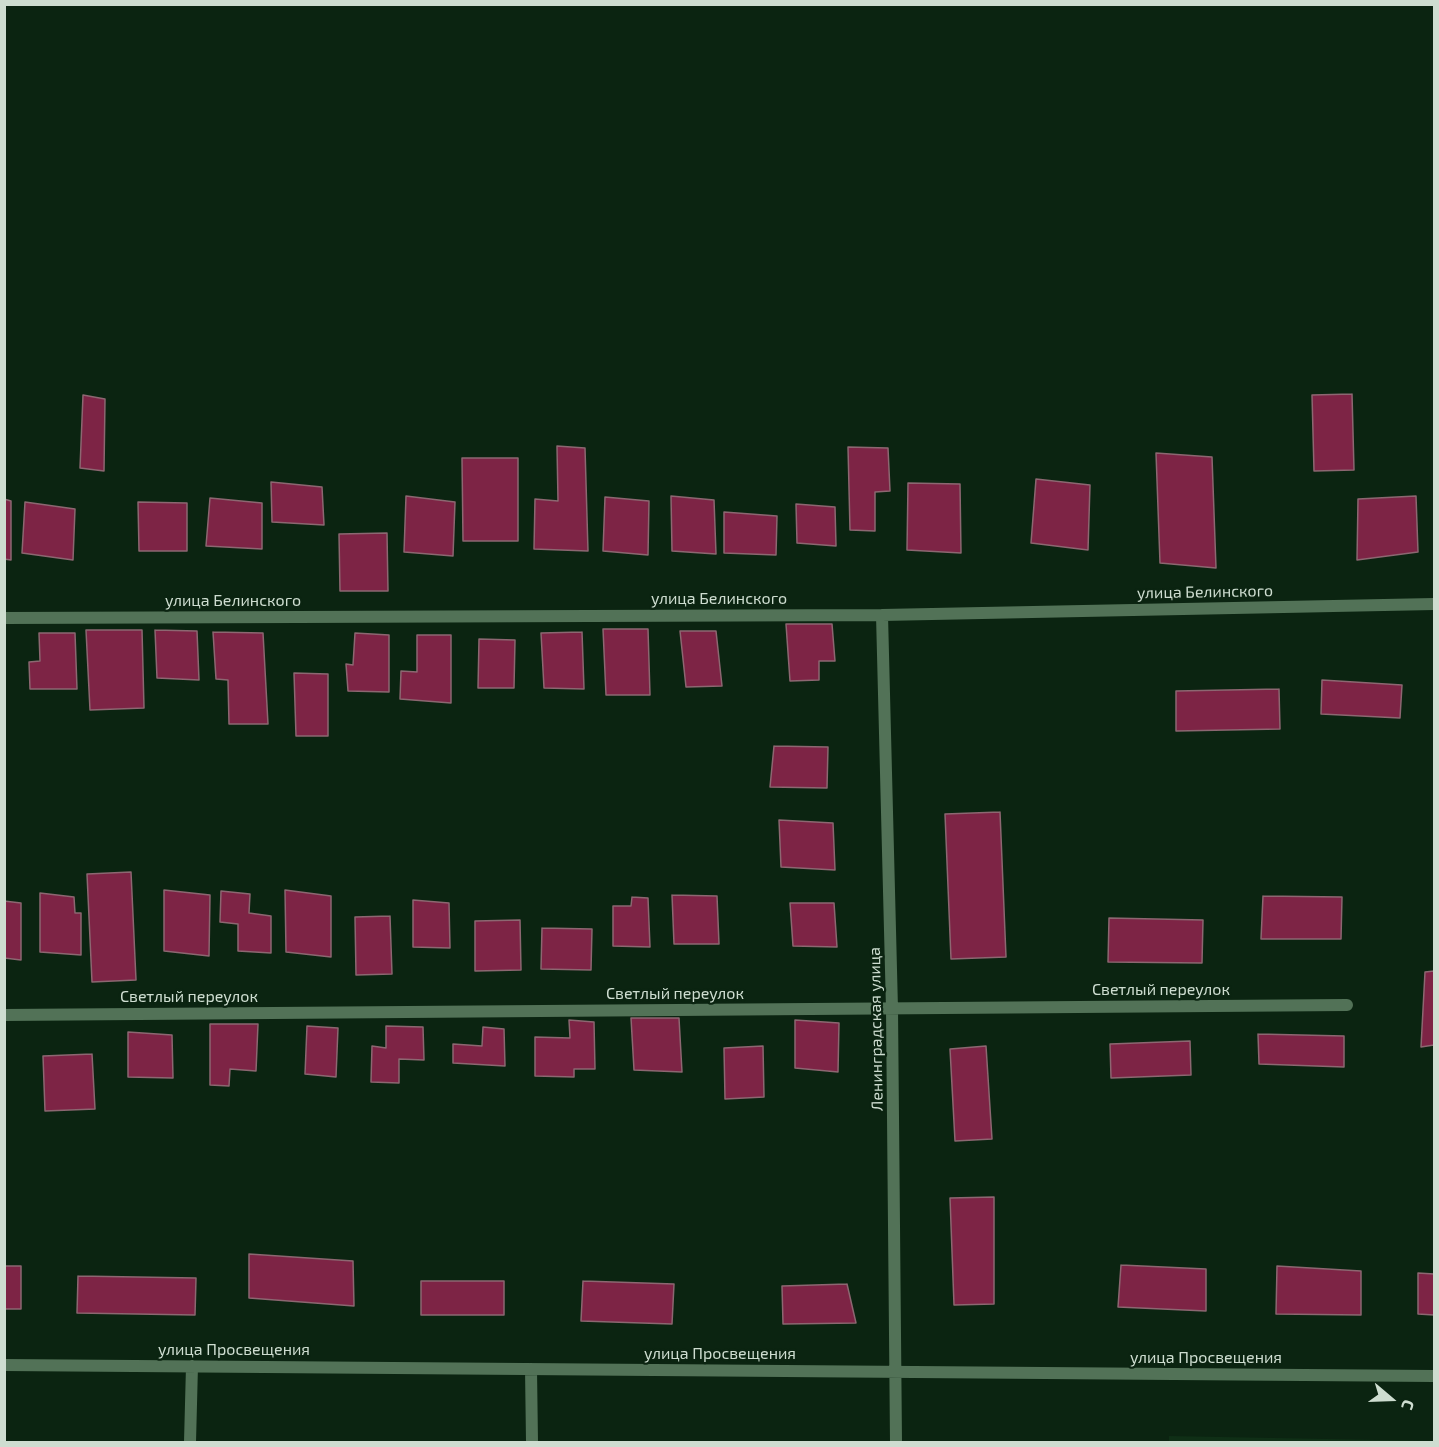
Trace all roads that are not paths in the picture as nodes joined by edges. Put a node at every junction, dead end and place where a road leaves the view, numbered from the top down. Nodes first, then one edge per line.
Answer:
1 (1434, 604) edge
2 (882, 615) junction
3 (4, 618) edge
4 (1347, 1005) dead end
5 (892, 1009) junction
6 (4, 1015) edge
7 (4, 1365) edge
8 (192, 1366) junction
9 (531, 1369) junction
10 (896, 1372) junction
11 (1434, 1376) edge
12 (190, 1443) edge
13 (532, 1443) edge
14 (896, 1443) edge

1 - 2 street, улица Белинского
2 - 3 street, улица Белинского
2 - 5 street, Ленинградская улица
4 - 5 street, Светлый переулок
5 - 6 street, Светлый переулок
5 - 10 street, Ленинградская улица
7 - 8 street, улица Просвещения
8 - 9 street, улица Просвещения
8 - 12 street
9 - 10 street, улица Просвещения
9 - 13 street
10 - 11 street, улица Просвещения
10 - 14 street, Ленинградская улица

